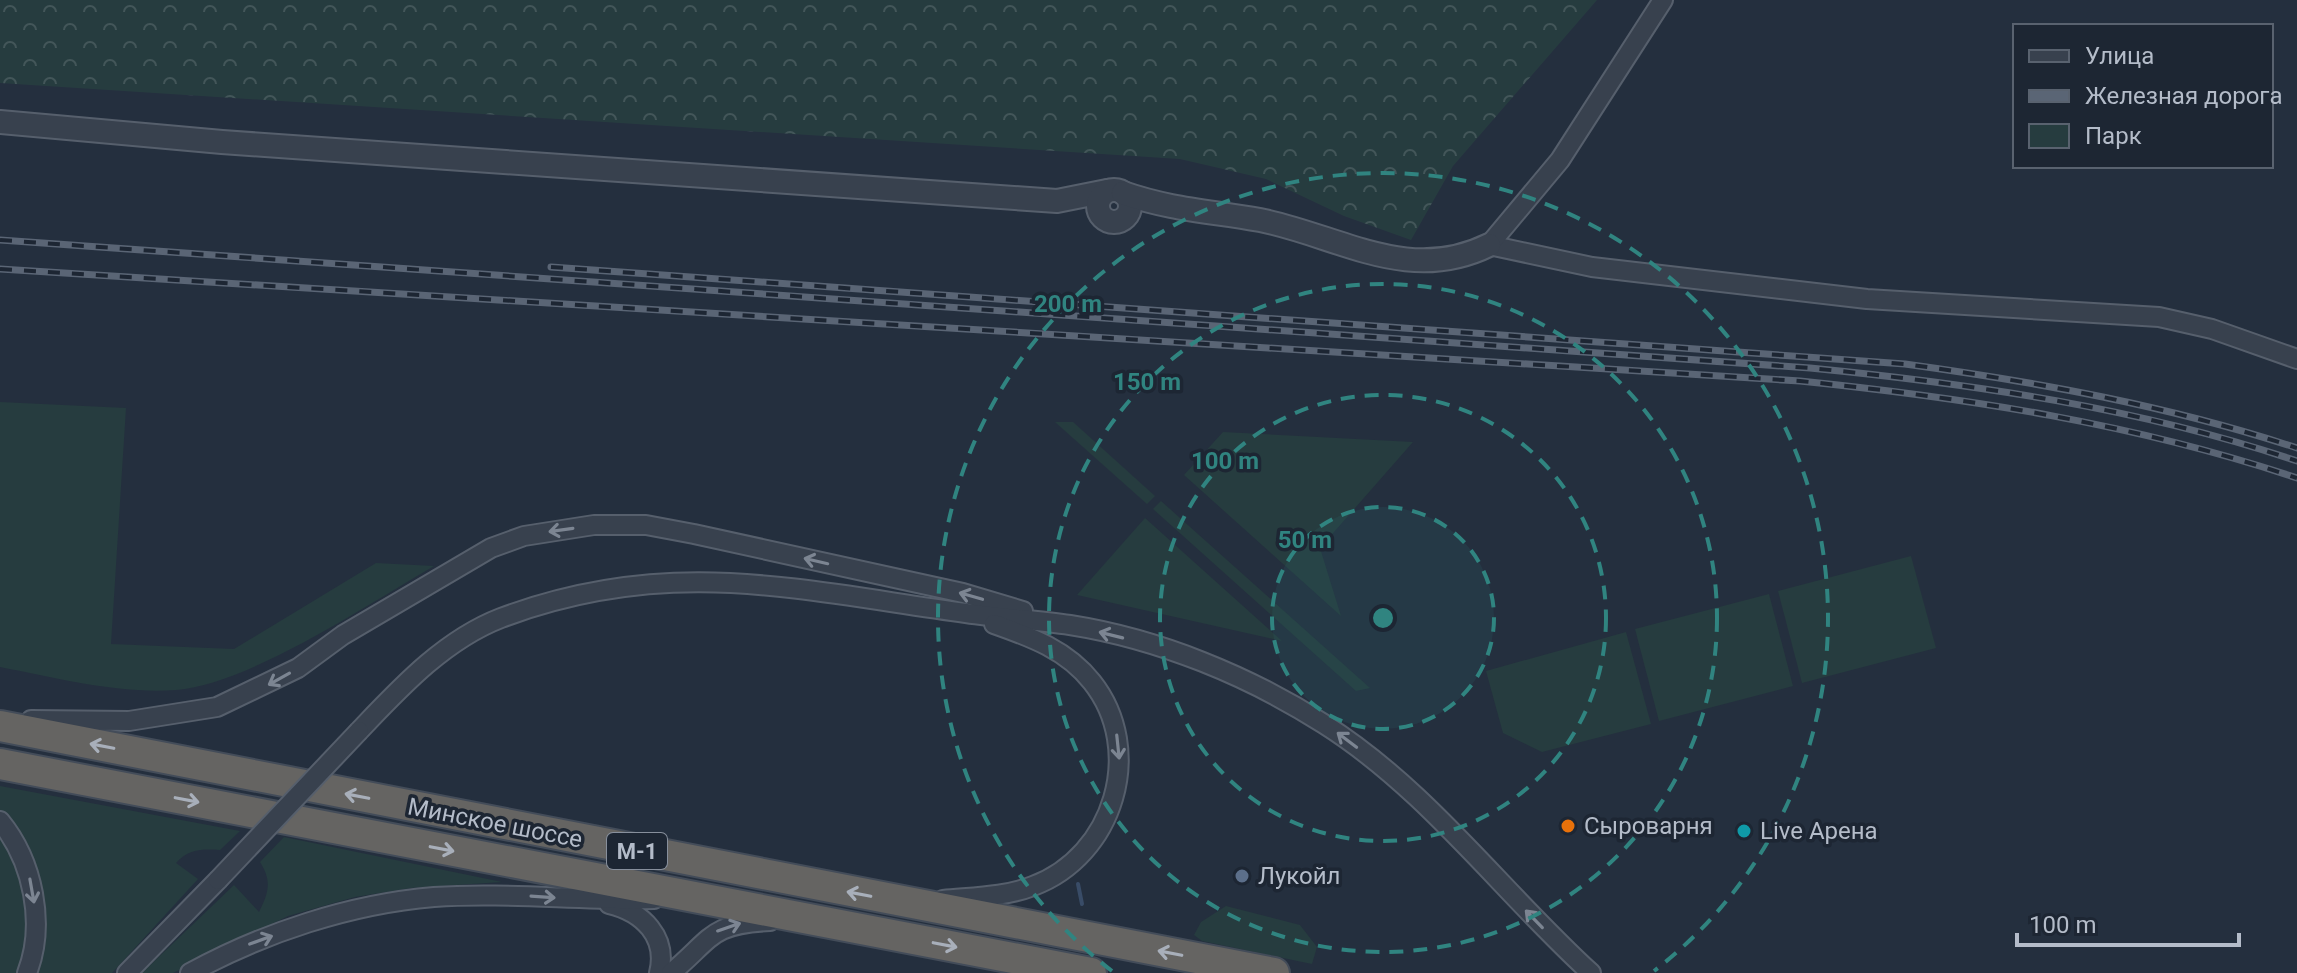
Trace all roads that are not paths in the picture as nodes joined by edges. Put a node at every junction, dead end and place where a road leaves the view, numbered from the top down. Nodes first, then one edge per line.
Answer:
1 (1663, 0) edge
2 (0, 122) edge
3 (1115, 192) junction
4 (1057, 201) junction
5 (1178, 210) junction
6 (1113, 220) junction
7 (1489, 245) junction
8 (2297, 359) edge
9 (965, 613) junction
10 (1073, 625) junction
11 (0, 718) edge
12 (0, 726) edge
13 (0, 764) edge
14 (0, 821) edge
15 (701, 898) junction
16 (594, 900) junction
17 (901, 903) junction
18 (803, 919) junction
19 (1590, 972) edge
20 (27, 973) edge
21 (127, 973) edge
22 (190, 973) edge
23 (659, 973) edge
24 (671, 973) edge
25 (1091, 973) edge
26 (1274, 973) edge

1 - 7 street
2 - 4 street
3 - 4 street
3 - 5 street
3 - 6 street
4 - 6 street
5 - 6 street
5 - 7 street
7 - 8 street
9 - 10 street
9 -> 17 street
9 - 21 street, bridge
10 -> 11 street
19 -> 10 street
17 -> 12 highway, Минское шоссе / М-1
13 -> 15 highway, Минское шоссе / М-1
14 -> 20 street
15 - 16 street
15 - 18 highway, Минское шоссе / М-1
22 -> 16 street
16 - 23 street
26 -> 17 highway, Минское шоссе / М-1
24 -> 18 street
18 -> 25 highway, Минское шоссе / М-1

